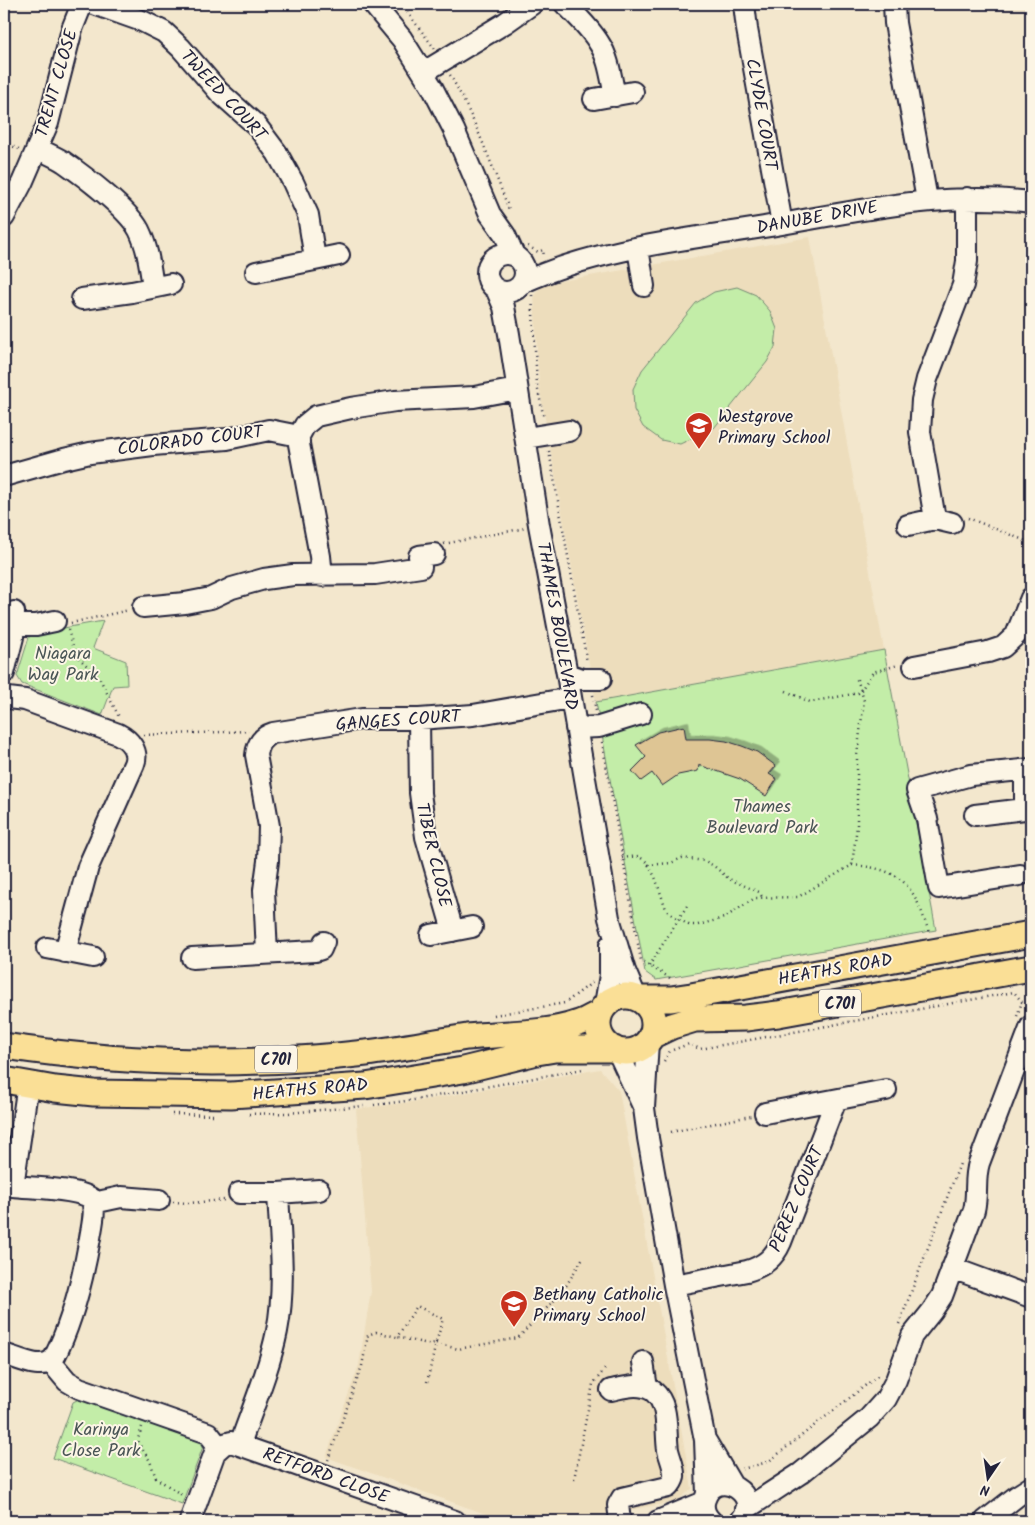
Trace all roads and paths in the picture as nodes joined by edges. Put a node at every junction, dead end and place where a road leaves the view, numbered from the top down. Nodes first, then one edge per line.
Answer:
1 (82, 4) edge
2 (94, 4) edge
3 (373, 4) edge
4 (532, 4) edge
5 (565, 4) edge
6 (744, 4) edge
7 (894, 4) edge
8 (424, 72) junction
9 (594, 100) dead end
10 (37, 148) junction
11 (967, 198) junction
12 (927, 200) junction
13 (1031, 202) edge
14 (490, 214) junction
15 (4, 217) edge
16 (782, 224) junction
17 (638, 248) junction
18 (338, 255) dead end
19 (605, 256) junction
20 (518, 258) junction
21 (315, 259) junction
22 (491, 260) junction
23 (255, 271) dead end
24 (522, 284) junction
25 (644, 286) dead end
26 (497, 291) junction
27 (81, 300) dead end
28 (509, 334) junction
29 (517, 389) junction
30 (569, 431) dead end
31 (299, 436) junction
32 (526, 438) junction
33 (4, 476) edge
34 (950, 520) junction
35 (908, 525) dead end
36 (530, 527) dead end
37 (1031, 543) edge
38 (438, 549) joint
39 (322, 576) junction
40 (1031, 598) edge
41 (140, 609) joint
42 (56, 621) dead end
43 (914, 666) joint
44 (4, 673) edge
45 (567, 674) junction
46 (856, 677) dead end
47 (601, 679) dead end
48 (861, 690) junction
49 (786, 691) dead end
50 (5, 693) edge
51 (571, 698) junction
52 (642, 714) dead end
53 (419, 719) junction
54 (576, 728) junction
55 (126, 732) junction
56 (262, 740) junction
57 (1028, 770) edge
58 (975, 815) dead end
59 (648, 865) junction
60 (852, 865) junction
61 (1020, 875) dead end
62 (763, 898) junction
63 (688, 906) dead end
64 (609, 918) junction
65 (679, 919) junction
66 (929, 934) dead end
67 (1031, 934) edge
68 (432, 935) dead end
69 (316, 951) dead end
70 (267, 954) junction
71 (93, 957) dead end
72 (192, 959) dead end
73 (640, 961) dead end
74 (649, 966) dead end
75 (1026, 974) edge
76 (596, 980) dead end
77 (637, 998) junction
78 (1031, 1001) edge
79 (1022, 1002) junction
80 (602, 1009) junction
81 (488, 1016) dead end
82 (1023, 1023) edge
83 (649, 1039) junction
84 (13, 1047) edge
85 (616, 1050) junction
86 (663, 1063) dead end
87 (580, 1065) dead end
88 (586, 1066) dead end
89 (4, 1080) edge
90 (28, 1084) junction
91 (886, 1090) dead end
92 (836, 1100) junction
93 (644, 1108) junction
94 (765, 1113) joint
95 (671, 1132) dead end
96 (962, 1160) dead end
97 (8, 1186) edge
98 (319, 1190) dead end
99 (239, 1193) joint
100 (278, 1193) junction
101 (159, 1200) joint
102 (93, 1203) junction
103 (584, 1256) dead end
104 (952, 1268) junction
105 (674, 1285) junction
106 (1031, 1297) edge
107 (898, 1328) dead end
108 (397, 1337) junction
109 (436, 1343) junction
110 (4, 1354) edge
111 (50, 1362) junction
112 (643, 1362) dead end
113 (605, 1369) dead end
114 (880, 1374) dead end
115 (427, 1382) dead end
116 (647, 1388) junction
117 (611, 1390) dead end
118 (147, 1413) junction
119 (705, 1440) junction
120 (228, 1445) junction
121 (327, 1461) dead end
122 (574, 1480) dead end
123 (732, 1482) junction
124 (1031, 1487) edge
125 (774, 1489) junction
126 (186, 1496) dead end
127 (708, 1509) edge
128 (743, 1517) edge
129 (190, 1521) edge
130 (455, 1521) edge
131 (620, 1521) edge
132 (658, 1521) edge
133 (671, 1521) edge
134 (985, 1521) edge

1 - 10 street, TRENT CLOSE
2 - 21 street, TWEED COURT
3 - 8 street
4 - 8 street
5 - 9 street
6 - 16 street, CLYDE COURT
7 - 12 street
8 - 14 street
10 - 15 street, TRENT CLOSE
10 - 27 street
11 - 12 street, DANUBE DRIVE
11 - 13 street, DANUBE DRIVE
11 - 34 street
12 - 16 street, DANUBE DRIVE
14 - 20 street
14 - 22 street
16 - 17 street, DANUBE DRIVE
17 - 19 street, DANUBE DRIVE
17 - 25 street
18 - 21 street
19 - 20 street, DANUBE DRIVE
19 - 24 street, DANUBE DRIVE
20 - 22 street
20 - 24 street
21 - 23 street
22 - 26 street
24 - 26 street
24 - 28 street, THAMES BOULEVARD
26 - 28 street, THAMES BOULEVARD
28 - 29 street, THAMES BOULEVARD
29 - 31 street
29 - 32 street, THAMES BOULEVARD
30 - 32 street
31 - 33 street, COLORADO COURT
31 - 39 street
32 - 45 street, THAMES BOULEVARD
34 - 35 street
34 - 37 path
36 - 38 path
38 - 39 street
39 - 41 street
40 - 43 street
41 - 55 path
42 - 44 street
43 - 48 path
45 - 47 street
45 - 51 street, THAMES BOULEVARD
46 - 48 path
48 - 49 path
48 - 60 path
50 - 55 street
51 - 53 street, GANGES COURT
51 - 54 street, THAMES BOULEVARD
52 - 54 street
53 - 56 street, GANGES COURT
53 - 68 street, TIBER CLOSE
54 - 64 street, THAMES BOULEVARD
55 - 56 path
55 - 71 street
56 - 70 street
57 - 58 street
57 - 61 street
59 - 62 path
59 - 65 path
59 - 73 path
60 - 62 path
60 - 66 path
62 - 65 path
63 - 65 path
64 - 77 street, THAMES BOULEVARD
64 - 80 street, THAMES BOULEVARD
65 - 74 path
67 - 77 main road, HEATHS ROAD / C701
69 - 70 street
70 - 72 street
75 - 83 main road, HEATHS ROAD / C701
76 - 81 path
77 - 80 main road, C701
77 - 83 main road
78 - 79 path
79 - 82 path
79 - 86 path
80 - 84 main road, HEATHS ROAD / C701
80 - 85 main road
82 - 104 street
83 - 85 main road, C701
83 - 93 street
84 - 90 main road
85 - 90 main road, HEATHS ROAD / C701
85 - 93 street
87 - 88 path
89 - 90 main road, HEATHS ROAD / C701
90 - 97 street
91 - 92 street
92 - 94 street
92 - 105 street, PEREZ COURT
93 - 105 street
94 - 95 path
96 - 107 path
97 - 102 street
98 - 100 street
99 - 100 street
99 - 101 path
100 - 120 street
101 - 102 street
102 - 111 street
103 - 109 path
104 - 106 street
104 - 125 street
105 - 119 street
108 - 109 path
108 - 109 path
108 - 121 path
109 - 115 path
110 - 111 street
111 - 118 street
112 - 116 street
113 - 122 path
114 - 123 path
116 - 117 street
116 - 131 street
118 - 120 street
118 - 126 path
119 - 123 street
119 - 127 street
120 - 129 street
120 - 130 street, RETFORD CLOSE
123 - 125 street
123 - 127 street
123 - 128 street
124 - 134 street
125 - 128 street
127 - 132 street
127 - 133 street

